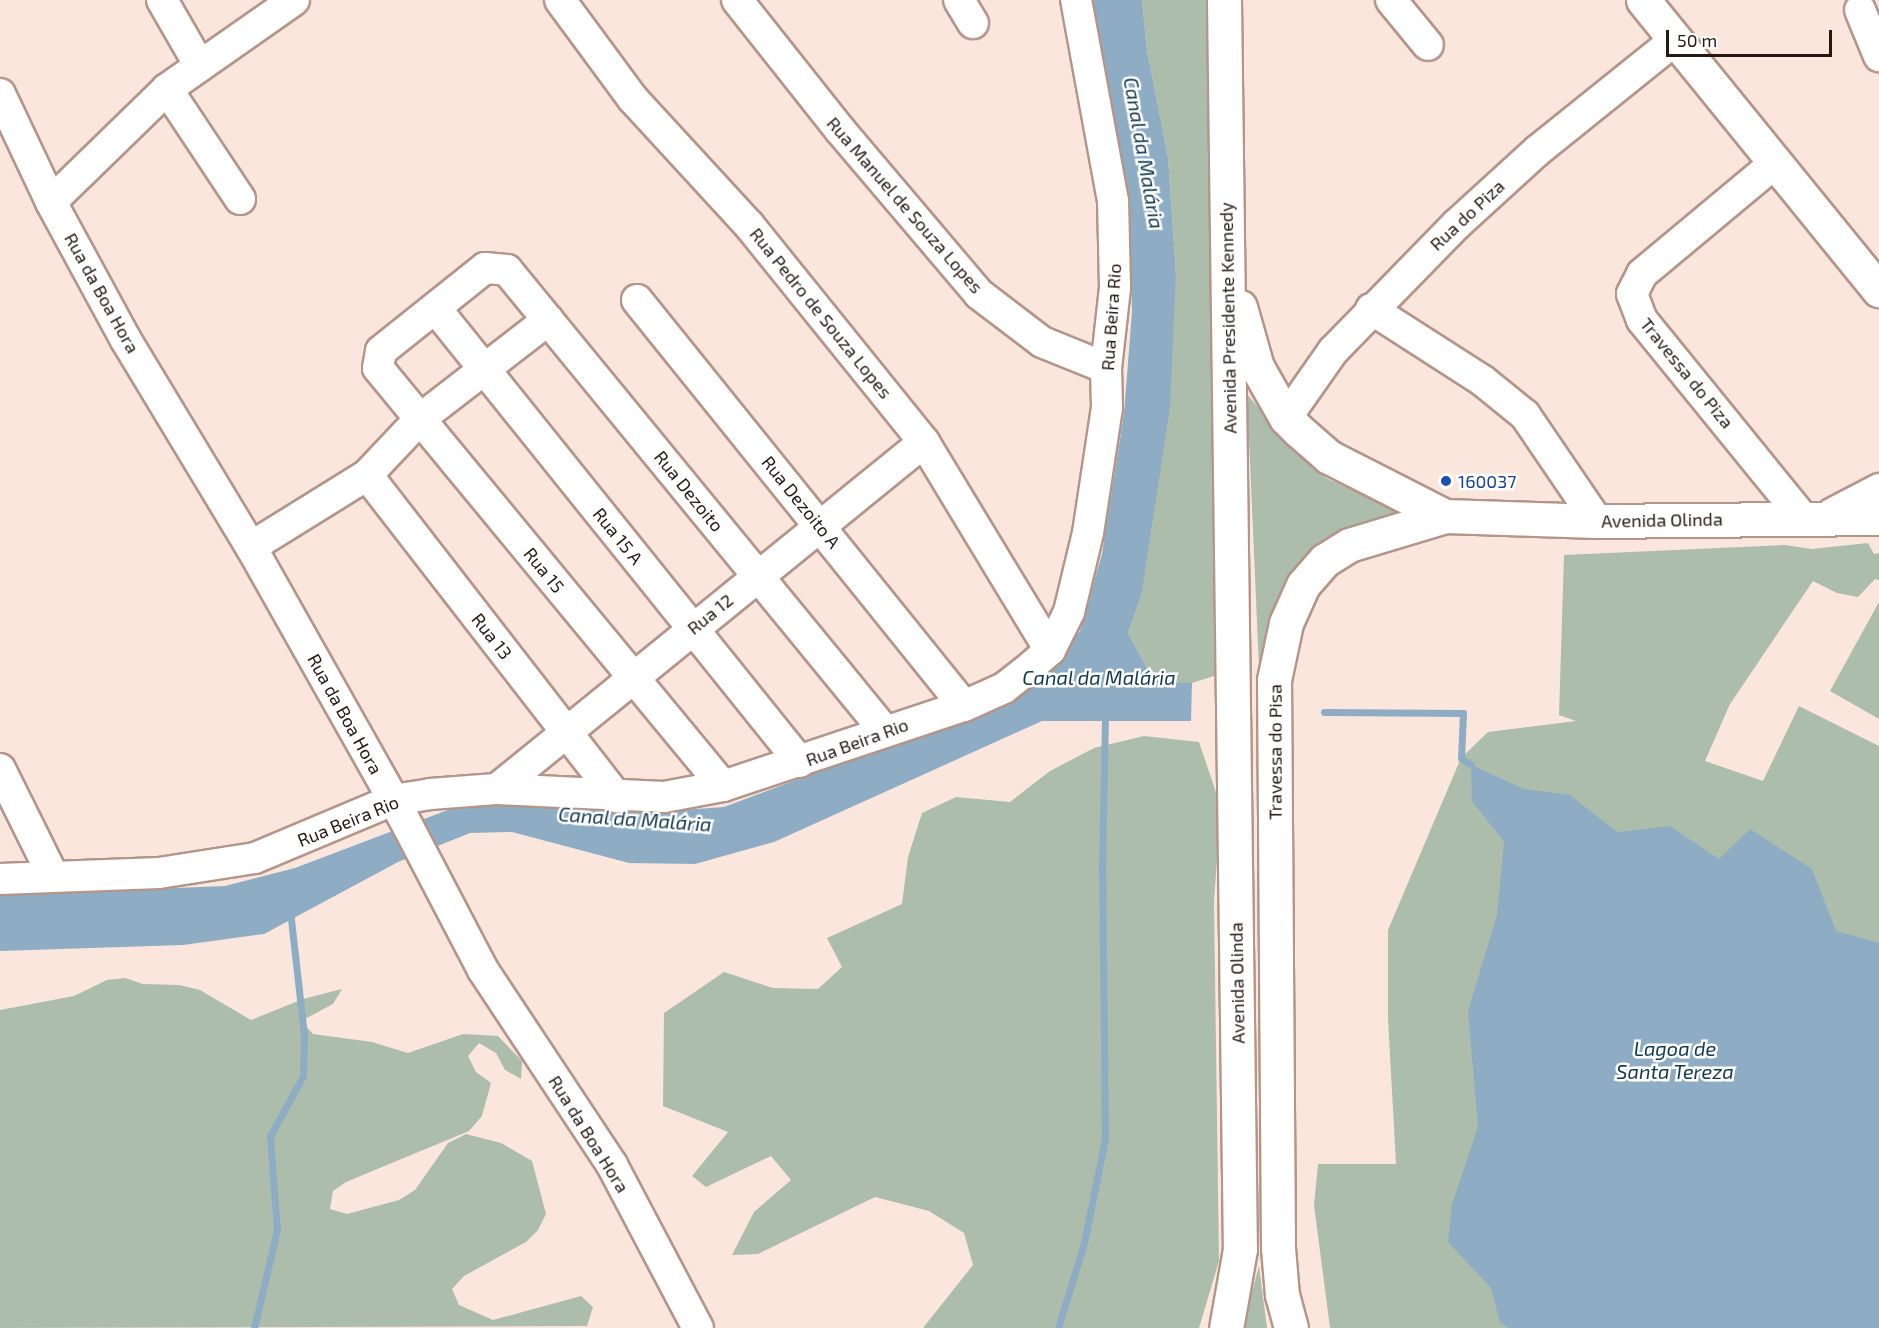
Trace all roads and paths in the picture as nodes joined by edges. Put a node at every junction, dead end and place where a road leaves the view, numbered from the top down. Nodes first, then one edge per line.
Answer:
1 (162, 0) edge
2 (294, 0) edge
3 (560, 0) edge
4 (737, 0) edge
5 (1076, 0) edge
6 (1224, 0) edge
7 (1391, 0) edge
8 (1642, 0) edge
9 (1860, 10) dead end
10 (1676, 40) junction
11 (1428, 45) dead end
12 (1879, 56) edge
13 (200, 66) junction
14 (167, 88) junction
15 (0, 94) edge
16 (1775, 163) junction
17 (240, 199) dead end
18 (51, 202) junction
19 (1228, 232) junction
20 (1875, 277) edge
21 (637, 300) dead end
22 (436, 309) junction
23 (1371, 309) junction
24 (548, 320) junction
25 (1106, 368) junction
26 (485, 370) junction
27 (1286, 418) junction
28 (420, 419) junction
29 (924, 442) junction
30 (367, 475) junction
31 (1879, 490) edge
32 (1445, 516) junction
33 (1814, 518) junction
34 (1879, 518) edge
35 (1597, 522) junction
36 (820, 525) junction
37 (251, 547) junction
38 (758, 575) junction
39 (693, 628) junction
40 (1233, 637) joint
41 (1050, 650) junction
42 (632, 677) junction
43 (964, 706) junction
44 (566, 730) junction
45 (884, 730) junction
46 (800, 762) junction
47 (0, 769) edge
48 (723, 786) junction
49 (497, 789) junction
50 (616, 797) junction
51 (398, 808) junction
52 (54, 876) junction
53 (0, 879) edge
54 (698, 1328) edge
55 (1226, 1328) edge
56 (1291, 1328) edge

1 - 13 street
2 - 13 street
3 - 29 street, Rua Pedro de Souza Lopes
4 - 25 street, Rua Manuel de Souza Lopes
5 - 25 street, Rua Beira Rio
6 - 19 main road, Avenida Presidente Kennedy
7 - 11 street
8 - 10 main road
9 - 12 street
10 - 16 main road
10 - 23 street, Rua do Piza
13 - 14 street
14 - 17 street
14 - 18 street
15 - 18 street, Rua da Boa Hora
16 - 20 main road
16 - 33 street, Travessa do Piza
18 - 37 street, Rua da Boa Hora
19 - 27 main road
19 - 40 main road, Avenida Presidente Kennedy
21 - 36 street, Rua Dezoito A
22 - 24 street, Rua Dezoito
22 - 26 street, Rua 15 A
22 - 28 street, Rua 15
23 - 27 street, Rua do Piza
23 - 35 street
24 - 26 street
24 - 38 street, Rua Dezoito
25 - 41 street, Rua Beira Rio
26 - 28 street
26 - 39 street, Rua 15 A
27 - 32 main road
28 - 30 street
28 - 42 street, Rua 15
29 - 36 street, Rua 12
29 - 41 street, Rua Pedro de Souza Lopes
30 - 37 street
30 - 44 street, Rua 13
31 - 33 main road
32 - 35 main road, Avenida Olinda
32 - 56 main road, Travessa do Pisa
33 - 34 main road, Avenida Olinda
33 - 35 main road, Avenida Olinda
36 - 38 street, Rua 12
36 - 43 street, Rua Dezoito A
37 - 51 street, Rua da Boa Hora
38 - 39 street, Rua 12
38 - 45 street, Rua Dezoito
39 - 42 street, Rua 12
39 - 46 street, Rua 15 A
40 - 55 main road, Avenida Olinda
41 - 43 street, Rua Beira Rio
42 - 44 street, Rua 12
42 - 48 street, Rua 15
43 - 45 street, Rua Beira Rio
44 - 49 street, Rua 12
44 - 50 street, Rua 13
45 - 46 street, Rua Beira Rio
46 - 48 street, Rua Beira Rio
47 - 52 street
48 - 50 street, Rua Beira Rio
49 - 50 street, Rua Beira Rio
49 - 51 street, Rua Beira Rio
51 - 52 street, Rua Beira Rio
51 - 54 street, Rua da Boa Hora
52 - 53 street, Rua Beira Rio

